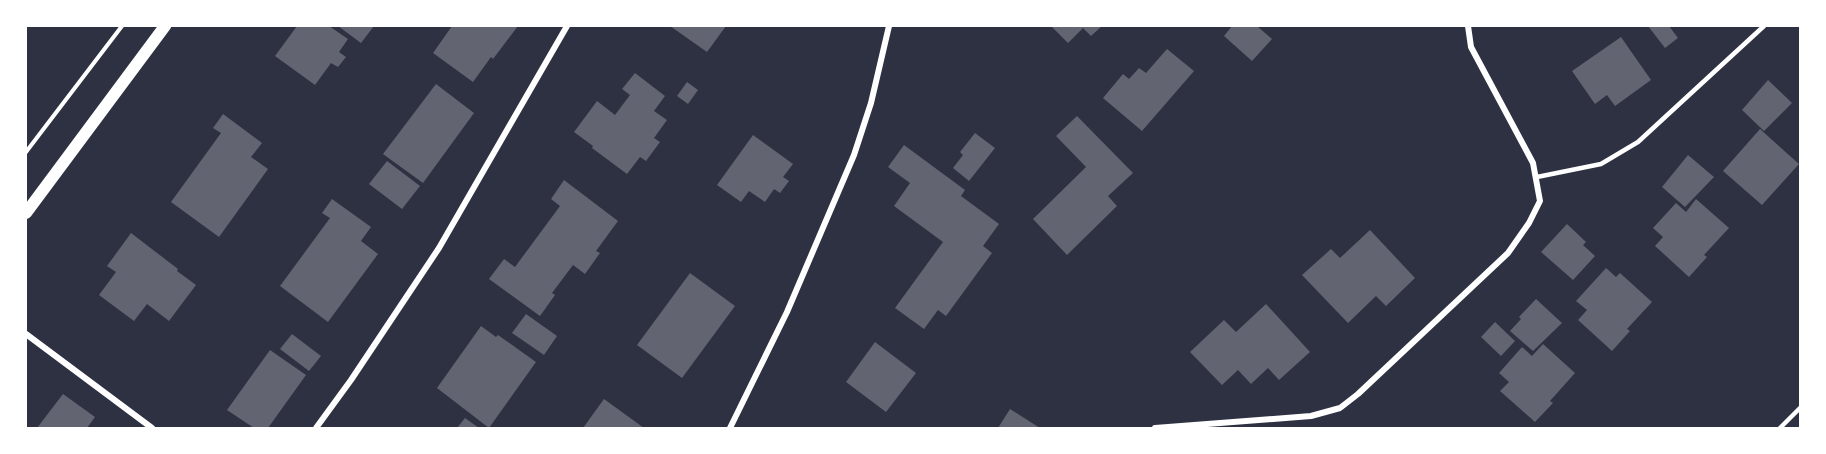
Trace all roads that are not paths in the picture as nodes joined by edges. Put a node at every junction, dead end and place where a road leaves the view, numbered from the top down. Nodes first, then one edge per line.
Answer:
1 (165, 26) edge
2 (567, 26) edge
3 (889, 26) edge
4 (1468, 26) edge
5 (1764, 26) edge
6 (1537, 177) junction
7 (26, 213) edge
8 (26, 334) edge
9 (1800, 408) edge
10 (152, 429) edge
11 (316, 429) edge
12 (730, 429) edge
13 (1155, 429) edge
14 (1780, 429) edge

1 - 7 main road
2 - 11 street
3 - 12 street
4 - 6 street
5 - 6 lane
6 - 13 street
8 - 10 street
9 - 14 lane

